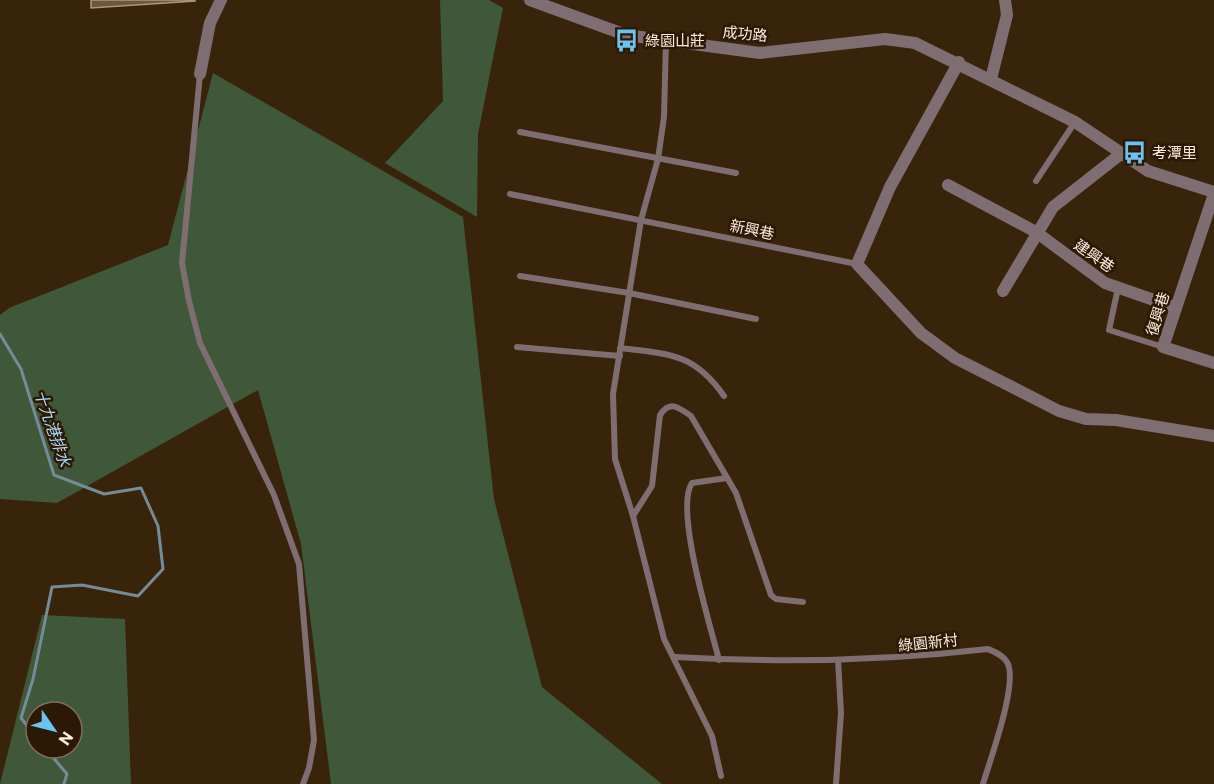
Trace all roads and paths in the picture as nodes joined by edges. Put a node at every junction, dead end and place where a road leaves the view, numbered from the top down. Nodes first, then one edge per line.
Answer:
1 (221, 0) edge
2 (530, 0) edge
3 (1005, 0) edge
4 (666, 40) junction
5 (959, 62) junction
6 (200, 75) joint
7 (991, 79) junction
8 (1075, 122) junction
9 (520, 132) dead end
10 (1122, 153) junction
11 (658, 159) junction
12 (736, 173) dead end
13 (1036, 181) dead end
14 (948, 185) dead end
15 (1214, 193) edge
16 (510, 194) dead end
17 (641, 220) junction
18 (1036, 232) junction
19 (857, 264) junction
20 (520, 276) dead end
21 (1118, 288) junction
22 (1003, 291) dead end
23 (629, 293) junction
24 (1174, 307) junction
25 (756, 318) dead end
26 (517, 347) dead end
27 (1163, 347) junction
28 (620, 348) junction
29 (620, 356) junction
30 (1214, 363) edge
31 (724, 396) dead end
32 (1214, 436) edge
33 (727, 478) junction
34 (633, 516) junction
35 (803, 602) dead end
36 (675, 657) junction
37 (719, 660) junction
38 (838, 660) junction
39 (721, 776) dead end
40 (303, 784) edge
41 (836, 784) edge
42 (983, 784) edge

1 - 6 street
2 - 4 street, 成功路
3 - 7 street
4 - 5 street, 成功路
4 - 11 lane
5 - 7 street, 成功路
5 - 19 street
6 - 40 lane
7 - 8 street, 成功路
8 - 10 street, 成功路
8 - 13 lane
9 - 11 lane
10 - 15 street, 成功路
10 - 18 street
11 - 12 lane
11 - 17 lane
14 - 18 street, 建興巷
15 - 24 street, 復興巷
16 - 17 lane, 新興巷
17 - 19 lane, 新興巷
17 - 23 lane
18 - 21 street, 建興巷
18 - 22 street
19 - 32 street
20 - 23 lane
21 - 24 street, 建興巷
21 - 27 lane, 復興巷
23 - 25 lane
23 - 28 lane
24 - 27 street, 復興巷
26 - 29 lane
27 - 30 street
28 - 29 lane
28 - 31 lane
29 - 34 lane
33 - 34 lane
33 - 35 lane
33 - 37 lane
34 - 36 lane
36 - 37 lane, 綠園新村
36 - 39 lane
37 - 38 lane, 綠園新村
38 - 41 lane
38 - 42 lane, 綠園新村

